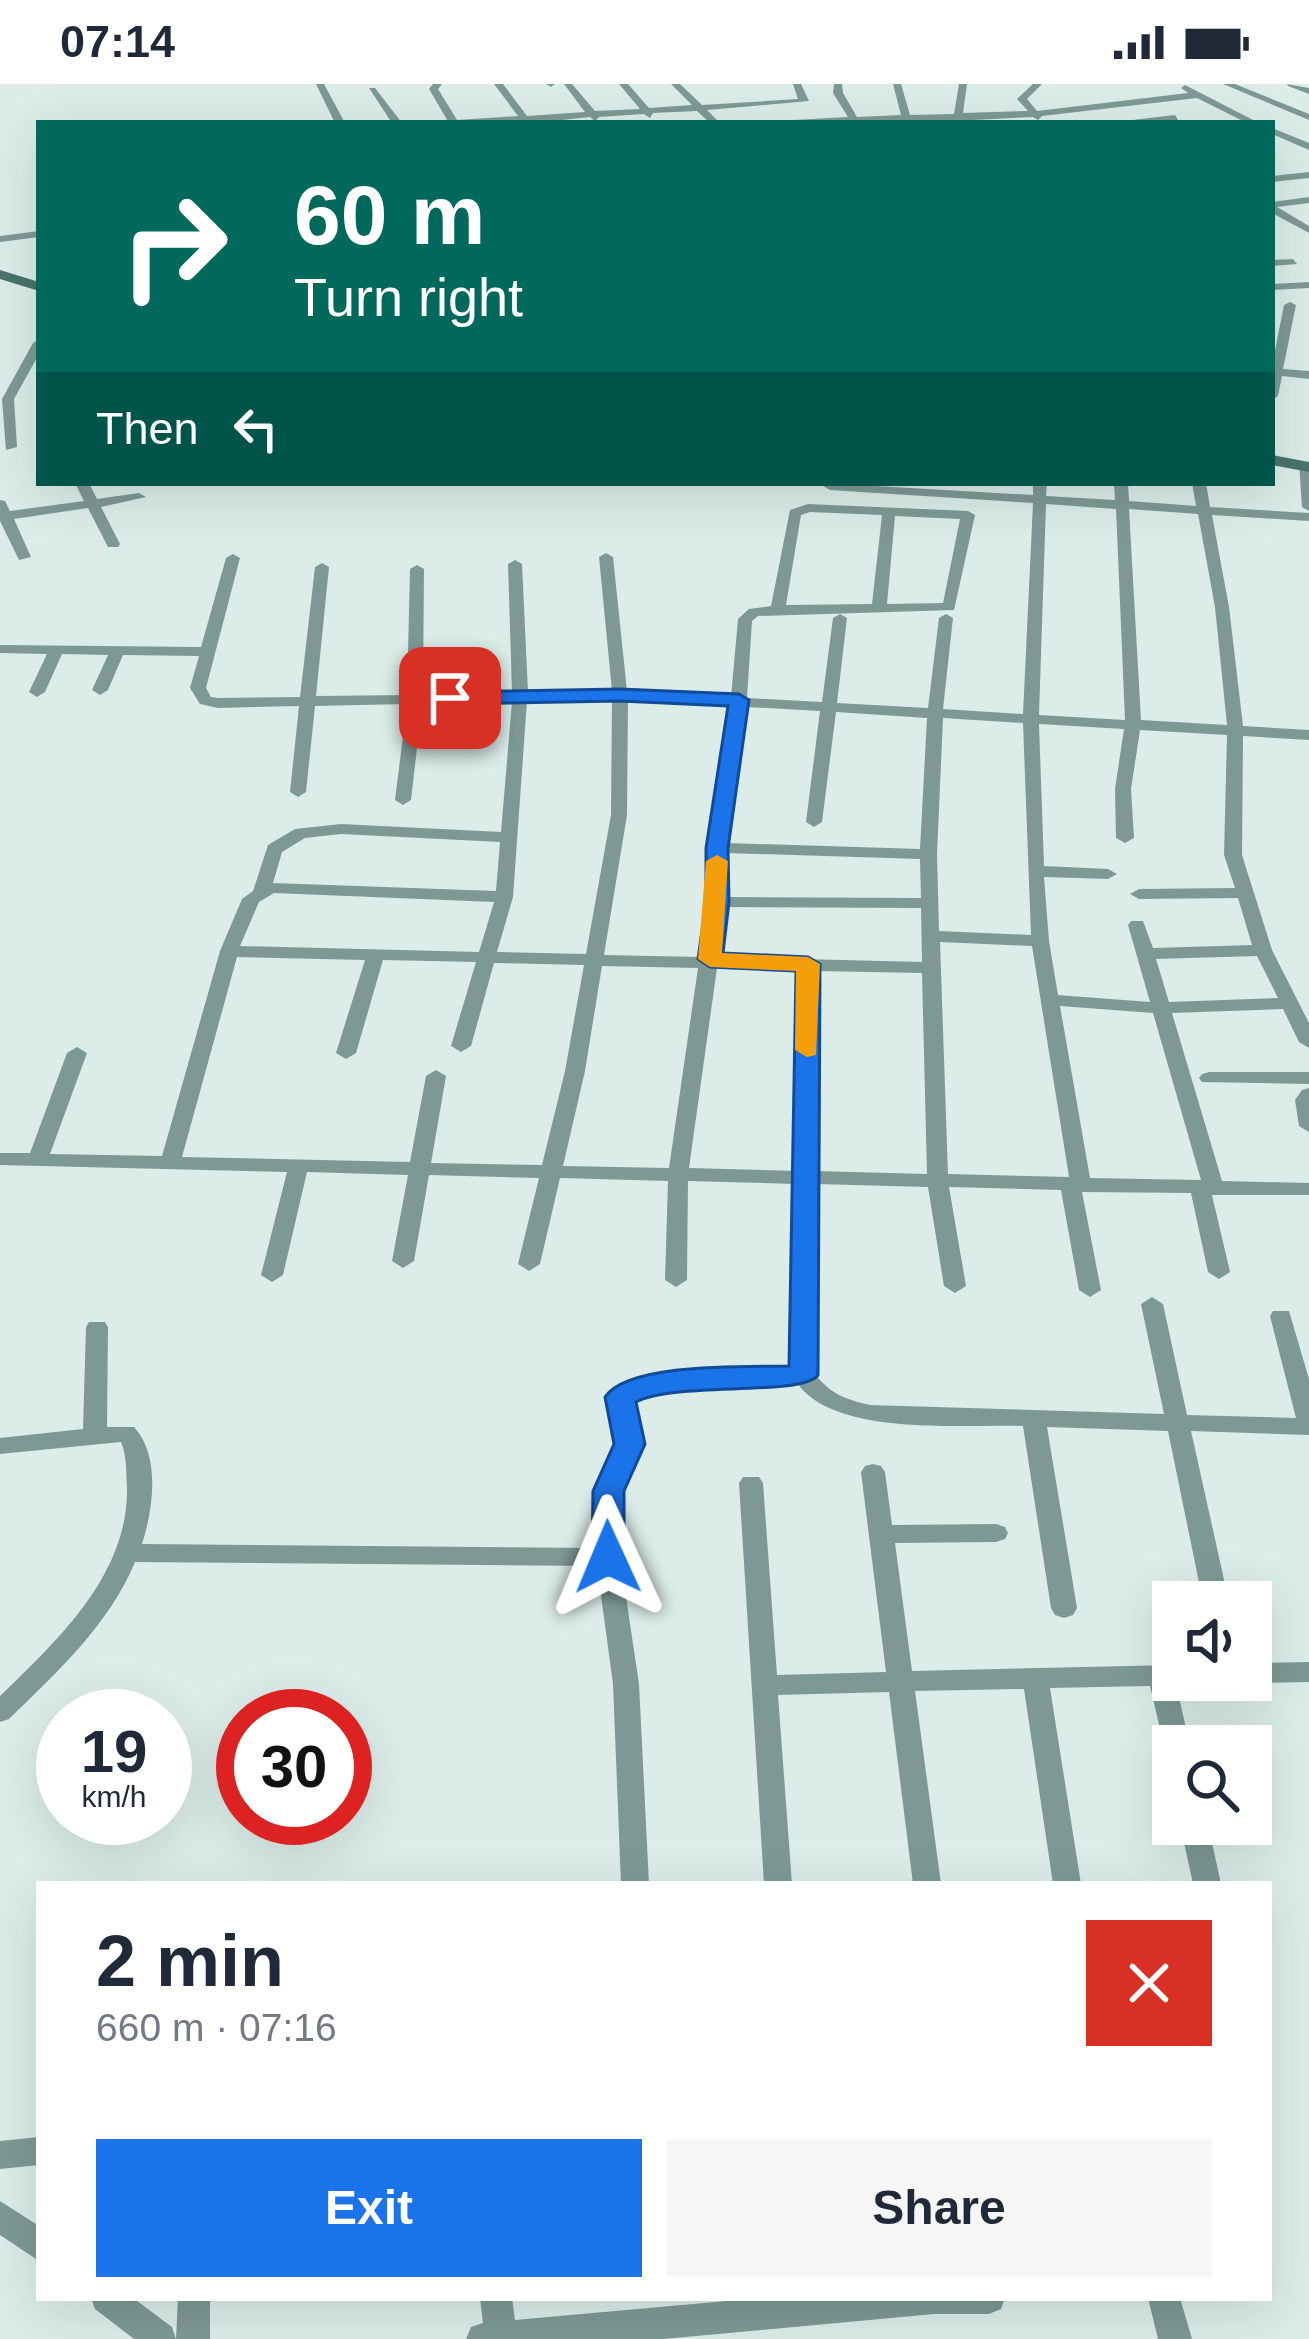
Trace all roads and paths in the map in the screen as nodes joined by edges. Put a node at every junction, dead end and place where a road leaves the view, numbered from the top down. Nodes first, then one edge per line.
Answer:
1 (320, 84) edge
2 (438, 84) edge
3 (498, 84) edge
4 (623, 84) edge
5 (675, 84) edge
6 (751, 84) edge
7 (797, 84) edge
8 (838, 84) edge
9 (897, 84) edge
10 (964, 84) edge
11 (1038, 84) edge
12 (1227, 84) edge
13 (1291, 84) edge
14 (568, 85) edge
15 (1178, 85) edge
16 (373, 90) dead end
17 (1309, 92) edge
18 (1197, 95) junction
19 (698, 105) junction
20 (761, 107) junction
21 (1080, 107) junction
22 (646, 109) junction
23 (1159, 111) dead end
24 (1308, 113) edge
25 (1032, 114) junction
26 (958, 116) junction
27 (596, 118) edge
28 (1174, 118) junction
29 (986, 119) edge
30 (338, 120) edge
31 (395, 120) edge
32 (453, 120) edge
33 (525, 120) edge
34 (549, 120) edge
35 (654, 120) edge
36 (712, 120) edge
37 (854, 120) edge
38 (906, 120) edge
39 (1043, 120) edge
40 (1157, 120) edge
41 (1179, 120) edge
42 (1248, 120) edge
43 (1270, 120) edge
44 (1275, 132) edge
45 (1309, 147) edge
46 (1309, 175) edge
47 (1275, 179) edge
48 (1309, 200) edge
49 (1275, 206) edge
50 (1275, 209) edge
51 (1307, 228) edge
52 (36, 234) edge
53 (0, 239) edge
54 (1293, 262) dead end
55 (1275, 263) edge
56 (0, 274) edge
57 (1309, 285) edge
58 (36, 286) edge
59 (1275, 286) edge
60 (1291, 305) dead end
61 (36, 347) edge
62 (1276, 364) edge
63 (1309, 375) edge
64 (7, 386) edge
65 (11, 447) dead end
66 (1275, 461) edge
67 (1307, 466) edge
68 (84, 486) edge
69 (1121, 486) edge
70 (1200, 486) edge
71 (830, 487) dead end
72 (910, 487) edge
73 (1040, 490) edge
74 (140, 497) dead end
75 (93, 503) junction
76 (1122, 503) junction
77 (1309, 507) edge
78 (1206, 508) junction
79 (898, 510) junction
80 (2, 512) edge
81 (1309, 517) edge
82 (113, 544) dead end
83 (24, 557) dead end
84 (606, 557) dead end
85 (233, 558) dead end
86 (514, 564) dead end
87 (322, 567) dead end
88 (417, 568) dead end
89 (879, 608) junction
90 (778, 610) junction
91 (840, 618) dead end
92 (946, 618) dead end
93 (0, 649) edge
94 (57, 649) junction
95 (118, 650) junction
96 (206, 652) junction
97 (100, 690) dead end
98 (38, 692) dead end
99 (620, 695) junction
100 (520, 697) junction
101 (415, 698) junction
102 (739, 700) junction
103 (307, 703) junction
104 (832, 707) junction
105 (935, 713) junction
106 (1031, 718) junction
107 (1133, 723) junction
108 (1235, 729) junction
109 (1309, 734) edge
110 (298, 792) dead end
111 (403, 800) dead end
112 (814, 822) dead end
113 (508, 837) junction
114 (1126, 838) dead end
115 (717, 848) junction
116 (928, 854) junction
117 (1035, 871) junction
118 (1108, 874) dead end
119 (260, 892) junction
120 (1246, 893) junction
121 (1139, 894) dead end
122 (504, 897) junction
123 (717, 902) junction
124 (929, 903) junction
125 (1137, 925) dead end
126 (931, 936) junction
127 (1040, 940) junction
128 (1263, 950) junction
129 (229, 951) junction
130 (376, 952) junction
131 (489, 954) junction
132 (1145, 954) junction
133 (592, 958) junction
134 (710, 959) junction
135 (808, 964) junction
136 (932, 968) junction
137 (1048, 1000) junction
138 (1288, 1003) junction
139 (1162, 1008) junction
140 (1309, 1042) edge
141 (460, 1046) dead end
142 (76, 1053) dead end
143 (346, 1054) dead end
144 (436, 1076) dead end
145 (1209, 1078) dead end
146 (1309, 1078) edge
147 (1309, 1094) edge
148 (1309, 1126) edge
149 (0, 1160) edge
150 (38, 1160) junction
151 (170, 1166) junction
152 (298, 1168) junction
153 (419, 1170) junction
154 (547, 1173) junction
155 (678, 1177) junction
156 (806, 1179) junction
157 (938, 1182) junction
158 (1076, 1185) junction
159 (1207, 1188) junction
160 (1309, 1189) edge
161 (403, 1261) dead end
162 (529, 1264) dead end
163 (1219, 1271) dead end
164 (272, 1275) dead end
165 (676, 1280) dead end
166 (955, 1286) dead end
167 (1090, 1290) dead end
168 (1152, 1304) dead end
169 (1281, 1316) dead end
170 (97, 1327) dead end
171 (804, 1375) junction
172 (1034, 1419) junction
173 (1177, 1424) junction
174 (1309, 1424) edge
175 (95, 1434) junction
176 (0, 1446) edge
177 (873, 1472) dead end
178 (751, 1484) dead end
179 (996, 1533) dead end
180 (881, 1534) junction
181 (125, 1553) junction
182 (608, 1557) junction
183 (1211, 1581) edge
184 (1064, 1608) dead end
185 (1309, 1672) edge
186 (1272, 1673) edge
187 (1152, 1675) edge
188 (1035, 1678) junction
189 (901, 1682) junction
190 (764, 1685) junction
191 (0, 1712) edge
192 (1199, 1845) edge
193 (635, 1881) edge
194 (778, 1881) edge
195 (927, 1881) edge
196 (1067, 1881) edge
197 (1206, 1881) edge
198 (36, 2151) edge
199 (0, 2155) edge
200 (0, 2216) edge
201 (36, 2244) edge
202 (111, 2301) edge
203 (194, 2301) edge
204 (496, 2301) edge
205 (933, 2301) edge
206 (1165, 2301) edge
207 (734, 2330) edge
208 (500, 2338) edge
209 (160, 2339) edge
210 (193, 2339) edge
211 (483, 2339) edge
212 (1175, 2339) edge

1 - 30 street
2 - 32 street
3 - 33 street
4 - 22 street
5 - 19 street
6 - 20 street
7 - 20 street
8 - 37 street
9 - 38 street
10 - 26 street
11 - 25 street
12 - 24 street
13 - 17 street
14 - 27 street
15 - 18 street
15 - 21 street
16 - 31 street
18 - 21 street
18 - 42 street
19 - 20 street
19 - 22 street
19 - 36 street
21 - 25 street
22 - 27 street
22 - 35 street
23 - 28 street
24 - 43 street
25 - 29 street
25 - 39 street
26 - 29 street
26 - 38 street
27 - 34 street
28 - 40 street
28 - 41 street
44 - 45 street
46 - 47 street
48 - 49 street
50 - 51 street
52 - 53 street
54 - 55 street
56 - 58 street
57 - 59 street
60 - 62 street
61 - 64 street
62 - 63 street
64 - 65 street
66 - 67 street
67 - 77 street
68 - 75 street
69 - 76 street
70 - 78 street
71 - 72 street
72 - 73 street
72 - 79 street
73 - 76 street
73 - 106 street
74 - 75 street
75 - 80 street
75 - 82 street
76 - 78 street
76 - 107 street
78 - 81 street
78 - 108 street
79 - 89 street
79 - 89 street
79 - 90 street
80 - 83 street
84 - 99 street
85 - 96 street
86 - 100 street
87 - 103 street
88 - 101 street
89 - 90 street
90 - 102 street
91 - 104 street
92 - 105 street
93 - 94 street
94 - 95 street
94 - 98 street
95 - 96 street
95 - 97 street
96 - 103 street
99 - 100 street
99 - 102 street
99 - 133 street
100 - 101 street
100 - 113 street
101 - 103 street
101 - 111 street
102 - 104 street
102 - 115 street
103 - 110 street
104 - 105 street
104 - 112 street
105 - 106 street
105 - 116 street
106 - 107 street
106 - 117 street
107 - 108 street
107 - 114 street
108 - 109 street
108 - 120 street
113 - 119 street
113 - 122 street
115 - 116 street
115 - 123 street
116 - 124 street
117 - 118 street
117 - 127 street
119 - 122 street
119 - 129 street
120 - 121 street
120 - 128 street
122 - 131 street
123 - 124 street
123 - 134 street
124 - 126 street
125 - 132 street
126 - 127 street
126 - 136 street
127 - 137 street
128 - 132 street
128 - 138 street
129 - 130 street
129 - 151 street
130 - 131 street
130 - 143 street
131 - 133 street
131 - 141 street
132 - 139 street
133 - 134 street
133 - 154 street
134 - 135 street
134 - 155 street
135 - 136 street
135 - 156 street
136 - 157 street
137 - 139 street
137 - 158 street
138 - 139 street
138 - 140 street
139 - 159 street
142 - 150 street
144 - 153 street
145 - 146 street
147 - 148 street
149 - 150 street
150 - 151 street
151 - 152 street
152 - 153 street
152 - 164 street
153 - 154 street
153 - 161 street
154 - 155 street
154 - 162 street
155 - 156 street
155 - 165 street
156 - 157 street
156 - 171 street
157 - 158 street
157 - 166 street
158 - 159 street
158 - 167 street
159 - 160 street
159 - 163 street
168 - 173 street
169 - 174 street
170 - 175 street
171 - 172 street
171 - 182 street
172 - 173 street
172 - 184 street
173 - 174 street
173 - 183 street
175 - 176 street
175 - 181 street
177 - 180 street
178 - 190 street
179 - 180 street
180 - 189 street
181 - 182 street
181 - 191 street
182 - 193 street
185 - 186 street
187 - 188 street
188 - 189 street
188 - 196 street
189 - 190 street
189 - 195 street
190 - 194 street
192 - 197 street
198 - 199 street
200 - 201 street
202 - 209 street
203 - 210 street
204 - 208 street
205 - 207 street
206 - 212 street
207 - 208 street
208 - 211 street

